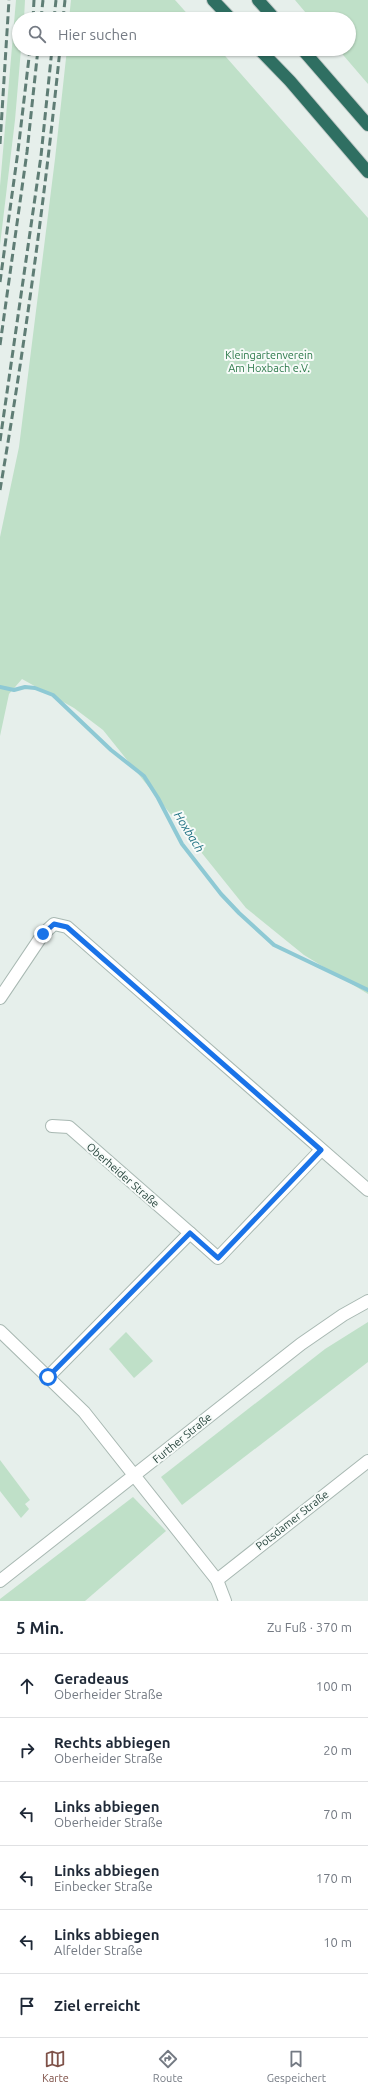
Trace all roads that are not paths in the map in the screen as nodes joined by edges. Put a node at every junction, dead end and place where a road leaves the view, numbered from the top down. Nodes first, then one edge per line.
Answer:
1 (213, 0) edge
2 (258, 0) edge
3 (224, 12) edge
4 (269, 12) edge
5 (266, 56) edge
6 (308, 56) edge
7 (368, 125) edge
8 (368, 172) edge
9 (0, 998) edge
10 (52, 1126) dead end
11 (321, 1150) junction
12 (368, 1190) edge
13 (190, 1233) junction
14 (368, 1301) edge
15 (0, 1331) edge
16 (48, 1377) junction
17 (368, 1461) edge
18 (135, 1476) junction
19 (217, 1580) junction
20 (0, 1581) edge
21 (225, 1601) edge

1 - 3 highway
2 - 4 highway
5 - 8 highway
6 - 7 highway
9 - 11 street
10 - 13 street, Oberheider Straße
11 - 12 street
11 - 13 street, Oberheider Straße
13 - 16 street
14 - 18 street, Further Straße
15 - 16 street
16 - 18 street
17 - 19 street, Potsdamer Straße
18 - 19 street
18 - 20 street, Further Straße
19 - 21 street

